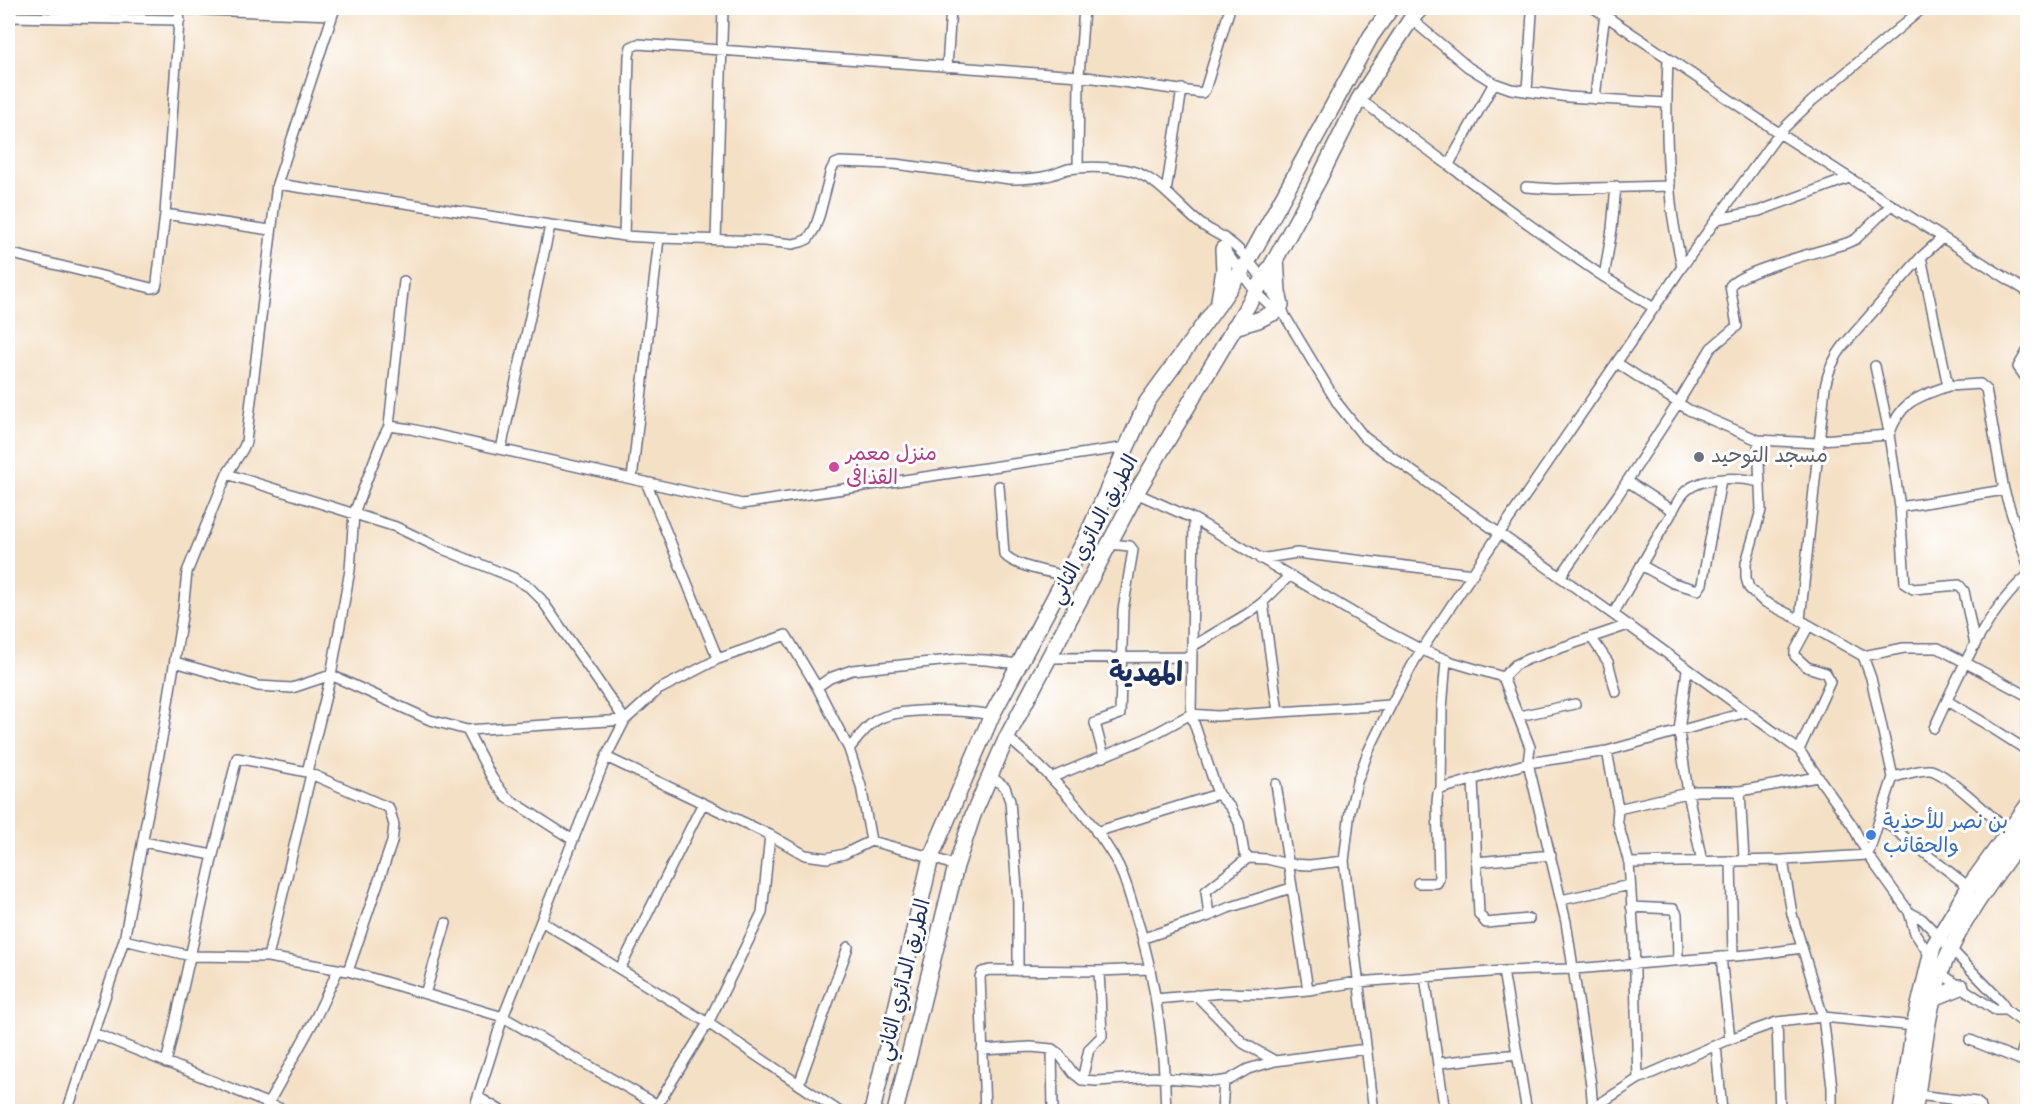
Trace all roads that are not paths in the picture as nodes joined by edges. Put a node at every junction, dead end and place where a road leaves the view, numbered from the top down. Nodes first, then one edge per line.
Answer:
1 (180, 8) edge
2 (723, 8) edge
3 (951, 8) edge
4 (1084, 8) edge
5 (1230, 8) edge
6 (1391, 8) edge
7 (1594, 8) edge
8 (1923, 8) edge
9 (333, 11) edge
10 (1416, 13) edge
11 (1532, 13) dead end
12 (1605, 15) junction
13 (8, 17) edge
14 (180, 20) junction
15 (721, 50) junction
16 (1668, 58) junction
17 (947, 67) junction
18 (1079, 76) junction
19 (1494, 83) junction
20 (1182, 89) junction
21 (1527, 91) junction
22 (1359, 99) junction
23 (1595, 99) junction
24 (1666, 103) junction
25 (1779, 134) junction
26 (1449, 164) junction
27 (1078, 168) junction
28 (1849, 178) junction
29 (277, 184) junction
30 (1616, 186) junction
31 (1670, 186) junction
32 (1526, 187) dead end
33 (1166, 192) junction
34 (1891, 205) junction
35 (165, 214) junction
36 (1717, 219) junction
37 (550, 226) junction
38 (270, 230) junction
39 (1216, 234) junction
40 (624, 236) junction
41 (659, 238) junction
42 (1942, 238) junction
43 (716, 240) junction
44 (1223, 249) junction
45 (8, 252) edge
46 (1921, 257) junction
47 (1276, 258) junction
48 (1244, 266) junction
49 (1682, 267) junction
50 (1604, 277) junction
51 (404, 281) dead end
52 (1258, 285) junction
53 (2028, 292) edge
54 (1218, 305) junction
55 (1654, 308) junction
56 (1280, 311) junction
57 (1234, 327) junction
58 (2028, 350) edge
59 (1617, 363) junction
60 (1875, 366) dead end
61 (2028, 381) edge
62 (1948, 386) junction
63 (1678, 403) junction
64 (389, 426) junction
65 (1889, 435) junction
66 (1758, 440) junction
67 (1820, 442) junction
68 (1127, 447) junction
69 (501, 449) junction
70 (227, 474) junction
71 (632, 479) junction
72 (1721, 480) junction
73 (1627, 481) junction
74 (646, 482) junction
75 (1760, 482) junction
76 (999, 486) dead end
77 (2004, 490) junction
78 (1136, 493) junction
79 (1900, 507) junction
80 (1673, 511) junction
81 (354, 513) junction
82 (1194, 519) junction
83 (1499, 534) junction
84 (1109, 544) junction
85 (1260, 559) junction
86 (1641, 565) junction
87 (2028, 565) edge
88 (1473, 574) junction
89 (2028, 575) edge
90 (1067, 576) junction
91 (1289, 576) junction
92 (1560, 577) junction
93 (1263, 602) junction
94 (1613, 614) junction
95 (1805, 622) junction
96 (1628, 625) junction
97 (1591, 637) junction
98 (1975, 645) junction
99 (1193, 646) junction
100 (1422, 650) junction
101 (1863, 656) junction
102 (1120, 657) junction
103 (1192, 657) junction
104 (1050, 658) junction
105 (718, 659) junction
106 (1446, 660) junction
107 (175, 662) junction
108 (1018, 664) junction
109 (1966, 664) junction
110 (1687, 669) junction
111 (331, 675) junction
112 (1503, 677) junction
113 (817, 687) junction
114 (1616, 692) dead end
115 (2028, 696) edge
116 (1947, 701) junction
117 (1575, 704) dead end
118 (1391, 705) junction
119 (1278, 712) junction
120 (1748, 712) junction
121 (1191, 714) junction
122 (992, 715) junction
123 (1519, 716) junction
124 (625, 720) junction
125 (1934, 728) dead end
126 (467, 730) junction
127 (1679, 731) junction
128 (1007, 737) junction
129 (849, 749) junction
130 (1799, 750) junction
131 (1607, 751) junction
132 (2028, 751) edge
133 (606, 757) junction
134 (1104, 757) junction
135 (1528, 763) junction
136 (309, 773) junction
137 (990, 776) junction
138 (1053, 777) junction
139 (1818, 777) junction
140 (1893, 777) junction
141 (1473, 780) junction
142 (1276, 784) dead end
143 (1442, 789) junction
144 (1740, 791) junction
145 (1688, 793) junction
146 (1218, 794) junction
147 (703, 803) junction
148 (2028, 806) edge
149 (1618, 809) junction
150 (1881, 819) junction
151 (2028, 830) edge
152 (2008, 831) junction
153 (1096, 832) junction
154 (770, 835) junction
155 (573, 840) junction
156 (872, 841) junction
157 (143, 842) junction
158 (213, 855) junction
159 (1551, 855) junction
160 (1868, 855) junction
161 (931, 857) junction
162 (1248, 858) junction
163 (1744, 860) junction
164 (1783, 860) junction
165 (1344, 861) junction
166 (1731, 861) junction
167 (1476, 862) junction
168 (1702, 862) junction
169 (1629, 863) junction
170 (1288, 864) junction
171 (956, 866) junction
172 (1418, 883) dead end
173 (1630, 885) junction
174 (1969, 887) junction
175 (1291, 888) junction
176 (1561, 900) junction
177 (1631, 907) junction
178 (1909, 912) junction
179 (1209, 916) junction
180 (1530, 920) dead end
181 (541, 921) junction
182 (446, 923) dead end
183 (1938, 936) junction
184 (1144, 938) junction
185 (124, 940) junction
186 (848, 947) dead end
187 (1802, 948) junction
188 (1950, 949) junction
189 (191, 956) junction
190 (1733, 956) junction
191 (267, 957) junction
192 (1721, 957) junction
193 (1930, 957) junction
194 (1678, 960) junction
195 (1634, 963) junction
196 (620, 969) junction
197 (1150, 969) junction
198 (1574, 969) junction
199 (343, 970) junction
200 (1018, 971) junction
201 (1099, 971) junction
202 (1503, 971) junction
203 (1942, 972) junction
204 (1425, 977) junction
205 (1358, 982) junction
206 (1961, 987) junction
207 (1308, 990) junction
208 (425, 994) junction
209 (1196, 995) junction
210 (1934, 998) junction
211 (1156, 999) junction
212 (2006, 1010) junction
213 (503, 1017) junction
214 (1823, 1017) junction
215 (1777, 1022) junction
216 (708, 1023) junction
217 (1914, 1026) junction
218 (2028, 1028) edge
219 (94, 1032) junction
220 (1730, 1039) junction
221 (1970, 1040) dead end
222 (1716, 1045) junction
223 (1052, 1049) junction
224 (1366, 1049) junction
225 (982, 1050) junction
226 (1516, 1054) junction
227 (1275, 1061) junction
228 (2024, 1061) edge
229 (166, 1063) junction
230 (1438, 1063) junction
231 (1165, 1079) junction
232 (1638, 1079) junction
233 (1082, 1080) junction
234 (1224, 1081) junction
235 (799, 1084) junction
236 (1917, 1095) junction
237 (478, 1097) junction
238 (269, 1102) junction
239 (655, 1108) edge
240 (1591, 1111) edge
241 (67, 1112) edge
242 (290, 1112) edge
243 (473, 1112) edge
244 (503, 1112) edge
245 (670, 1112) edge
246 (840, 1112) edge
247 (872, 1112) edge
248 (894, 1112) edge
249 (985, 1112) edge
250 (1053, 1112) edge
251 (1166, 1112) edge
252 (1222, 1112) edge
253 (1374, 1112) edge
254 (1445, 1112) edge
255 (1527, 1112) edge
256 (1722, 1112) edge
257 (1780, 1112) edge
258 (1832, 1112) edge
259 (1901, 1112) edge
260 (1914, 1112) edge
261 (1982, 1112) edge

1 - 9 street
1 - 14 street
2 - 15 street
3 - 17 street
4 - 18 street
5 - 20 street
6 - 48 main road, الطريق الدائري الثاني
7 - 12 street
8 - 25 street
9 - 29 street
10 - 19 street
10 - 22 main road, الطريق الدائري الثاني
11 - 21 street
12 - 16 street
12 - 23 street
13 - 14 street
14 - 35 street
15 - 17 street
15 - 40 street
15 - 43 street
16 - 24 street
16 - 25 street
17 - 18 street
18 - 20 street
18 - 27 street
19 - 21 street
19 - 26 street
20 - 33 street
21 - 23 street
22 - 26 street
22 - 47 main road, الطريق الدائري الثاني
23 - 24 street
24 - 31 street
25 - 28 street
25 - 36 street
26 - 50 street
27 - 33 street
27 - 43 street
28 - 34 street
28 - 36 street
29 - 37 street
29 - 38 street
30 - 31 street
30 - 32 street
30 - 50 street
31 - 49 street
33 - 39 street
34 - 42 street
34 - 63 street
35 - 38 street
35 - 45 street
36 - 49 street
37 - 40 street
37 - 69 street
38 - 70 street
39 - 44 street
39 - 48 street
40 - 41 street
41 - 43 street
41 - 71 street
42 - 46 street
42 - 53 street
44 - 48 street
44 - 54 main road
46 - 62 street
46 - 67 street
47 - 52 main road, الطريق الدائري الثاني
47 - 56 main road
48 - 52 street
48 - 54 main road, الطريق الدائري الثاني
49 - 55 street
50 - 55 street
51 - 64 street
52 - 56 street
52 - 57 main road, الطريق الدائري الثاني
54 - 68 main road, الطريق الدائري الثاني
55 - 59 street
56 - 57 main road
56 - 83 street
57 - 78 main road, الطريق الدائري الثاني
58 - 61 street
59 - 63 street
59 - 83 street
60 - 65 street
62 - 65 street
62 - 77 street
63 - 66 street
63 - 73 street
64 - 69 street
64 - 81 street
65 - 67 street
65 - 79 street
66 - 67 street
66 - 75 street
67 - 95 street
68 - 74 street
68 - 90 main road, الطريق الدائري الثاني
69 - 71 street
70 - 81 street
70 - 107 street
71 - 74 street
72 - 75 street
72 - 80 street
72 - 86 street
73 - 80 street
73 - 92 street
74 - 105 street
75 - 95 street
76 - 90 street
77 - 79 street
77 - 87 street
78 - 82 street
78 - 84 main road, الطريق الدائري الثاني
79 - 98 street
80 - 86 street
81 - 111 street
81 - 124 street
82 - 85 street
82 - 99 street
83 - 88 street
83 - 92 street
84 - 102 street
84 - 104 main road, الطريق الدائري الثاني
85 - 88 street
85 - 91 street
86 - 94 street
88 - 100 street
89 - 98 street
90 - 108 main road, الطريق الدائري الثاني
91 - 93 street
91 - 100 street
92 - 94 street
93 - 99 street
93 - 119 street
94 - 96 street
95 - 101 street
95 - 130 street
96 - 97 street
96 - 110 street
97 - 112 street
97 - 114 street
98 - 109 street
99 - 103 street
100 - 106 street
100 - 118 street
101 - 109 street
101 - 140 street
102 - 103 street
102 - 104 street
102 - 134 street
103 - 121 street
104 - 128 main road, الطريق الدائري الثاني
105 - 113 street
105 - 124 street
106 - 112 street
106 - 143 street
107 - 111 street
107 - 157 street
108 - 113 street
108 - 122 main road, الطريق الدائري الثاني
109 - 115 street
109 - 116 street
110 - 120 street
110 - 127 street
111 - 126 street
111 - 136 street
112 - 123 street
113 - 129 street
116 - 125 street
116 - 132 street
117 - 123 street
118 - 119 street
118 - 165 street
119 - 121 street
120 - 127 street
120 - 130 street
121 - 134 street
121 - 146 street
122 - 129 street
122 - 161 main road, الطريق الدائري الثاني
123 - 135 street
124 - 126 street
124 - 133 street
126 - 155 street
127 - 131 street
127 - 145 street
128 - 137 main road, الطريق الدائري الثاني
128 - 138 street
129 - 156 street
130 - 139 street
131 - 135 street
131 - 149 street
133 - 147 street
133 - 155 street
134 - 138 street
135 - 141 street
135 - 159 street
136 - 158 street
136 - 191 street
136 - 199 street
137 - 171 main road, الطريق الدائري الثاني
137 - 200 street
138 - 153 street
139 - 144 street
139 - 160 street
140 - 150 street
140 - 152 street
141 - 143 street
141 - 167 street
142 - 170 street
143 - 172 street
144 - 145 street
144 - 163 street
145 - 149 street
145 - 168 street
146 - 153 street
146 - 162 street
147 - 154 street
147 - 196 street
148 - 152 main road
149 - 169 street
150 - 160 street
150 - 174 street
151 - 188 main road
152 - 174 main road
153 - 184 street
154 - 156 street
154 - 216 street
155 - 181 street
156 - 161 street
157 - 158 street
157 - 185 street
158 - 189 street
159 - 167 street
159 - 176 street
160 - 164 street
160 - 178 street
161 - 171 street
161 - 247 main road, الطريق الدائري الثاني
162 - 170 street
162 - 179 street
163 - 164 street
163 - 166 street
164 - 187 street
165 - 170 street
165 - 205 street
166 - 168 street
166 - 190 street
167 - 180 street
168 - 169 street
169 - 173 street
170 - 175 street
171 - 248 main road, الطريق الدائري الثاني
173 - 176 street
173 - 177 street
174 - 183 main road
175 - 179 street
175 - 207 street
176 - 198 street
177 - 194 street
177 - 195 street
178 - 183 street
178 - 193 street
179 - 184 street
181 - 196 street
181 - 213 street
182 - 208 street
183 - 188 street
183 - 193 main road
184 - 197 street
185 - 189 street
185 - 219 street
186 - 235 street
187 - 190 street
187 - 214 street
188 - 203 main road
188 - 212 street
189 - 191 street
189 - 229 street
190 - 192 street
191 - 199 street
192 - 194 street
192 - 220 street
193 - 203 street
193 - 217 main road
194 - 195 street
195 - 198 street
195 - 232 street
196 - 216 street
197 - 201 street
197 - 211 street
198 - 202 street
198 - 240 street
199 - 208 street
199 - 238 street
200 - 201 street
200 - 225 street
201 - 233 street
202 - 204 street
202 - 226 street
203 - 206 street
203 - 210 main road
204 - 205 street
204 - 230 street
205 - 207 street
205 - 224 street
206 - 210 main road
206 - 212 street
207 - 209 street
208 - 213 street
209 - 211 street
209 - 227 street
210 - 236 main road
211 - 231 street
212 - 218 street
213 - 237 street
213 - 239 street
214 - 215 street
214 - 217 street
214 - 258 street
215 - 220 street
215 - 257 street
216 - 235 street
216 - 239 street
217 - 259 main road
218 - 228 street
219 - 229 street
219 - 241 street
220 - 222 street
221 - 228 street
222 - 232 street
222 - 256 street
223 - 225 street
223 - 233 street
223 - 250 street
224 - 227 street
224 - 253 street
225 - 249 street
226 - 230 street
226 - 255 street
227 - 234 street
229 - 238 street
230 - 254 street
231 - 233 street
231 - 234 street
231 - 251 street
232 - 240 street
234 - 252 street
235 - 246 street
236 - 260 main road
236 - 261 street
237 - 243 street
237 - 244 street
238 - 242 street
239 - 245 street

